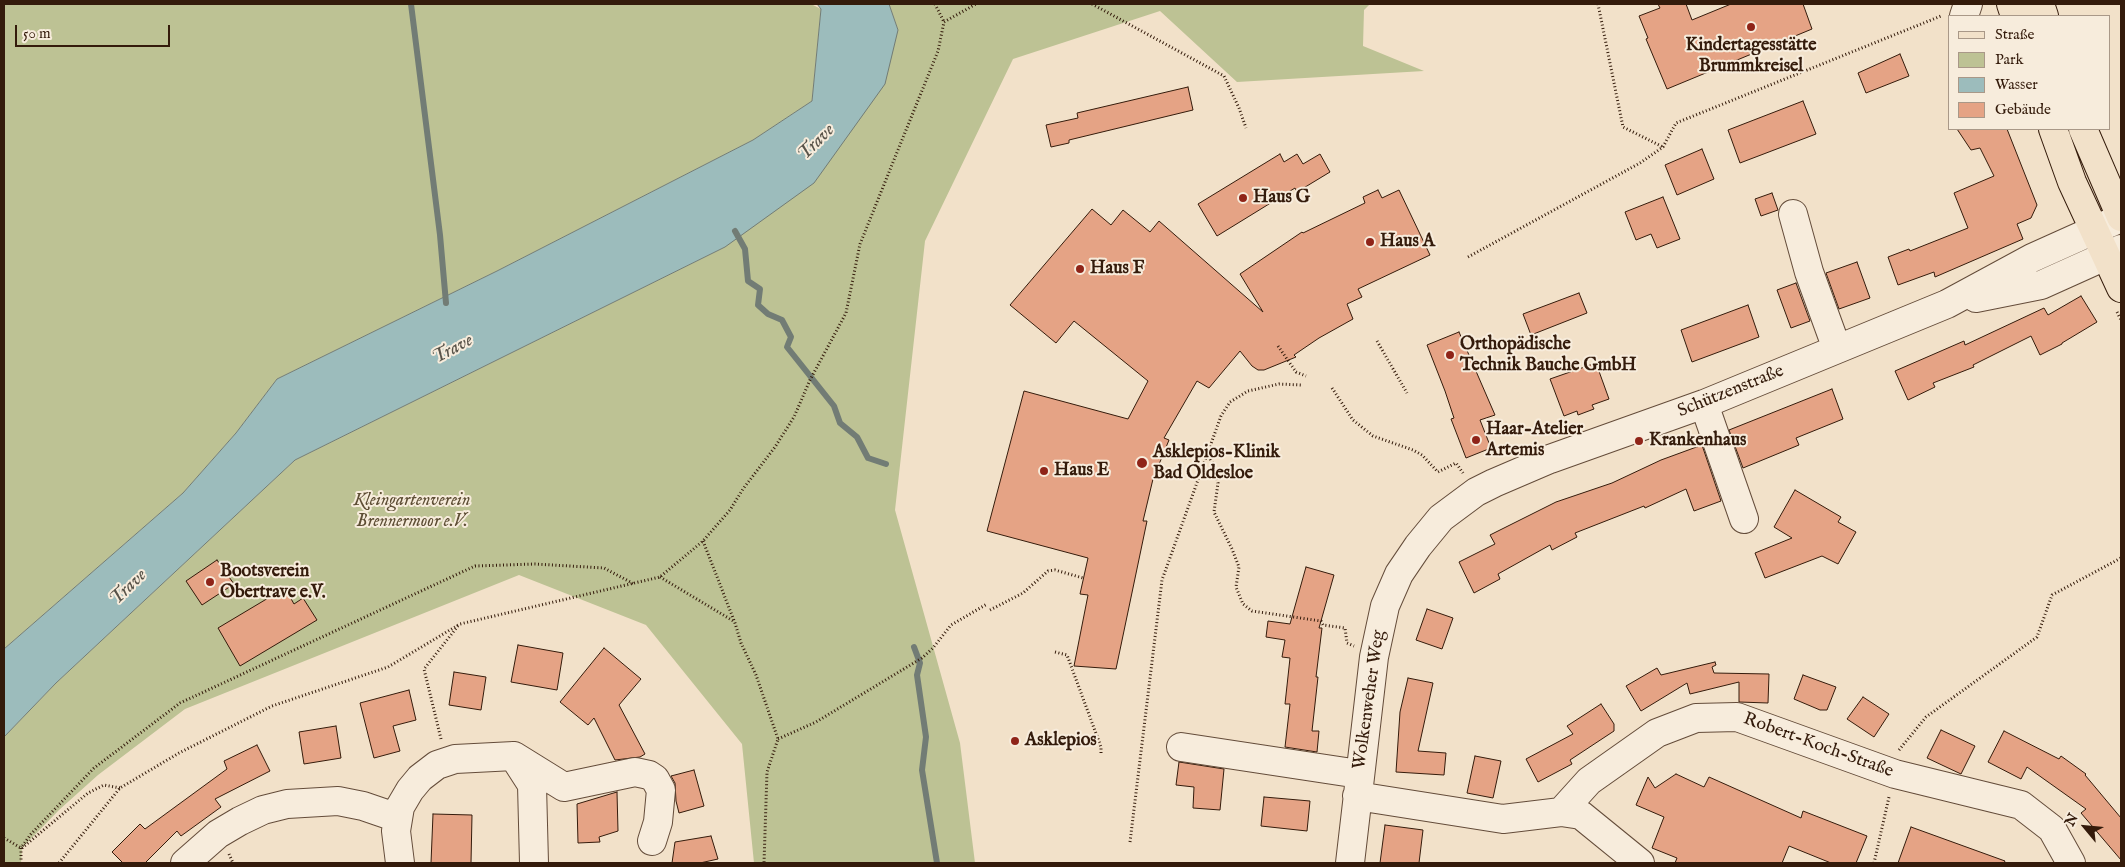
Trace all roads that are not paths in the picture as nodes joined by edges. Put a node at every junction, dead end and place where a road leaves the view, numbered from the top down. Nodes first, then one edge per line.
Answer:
1 (2053, 130) edge
2 (2083, 130) edge
3 (1792, 214) dead end
4 (2121, 218) edge
5 (2094, 230) junction
6 (2114, 253) edge
7 (2121, 288) edge
8 (1947, 304) junction
9 (1837, 349) junction
10 (1704, 404) junction
11 (1744, 519) dead end
12 (1418, 546) joint
13 (1182, 747) dead end
14 (514, 756) junction
15 (1358, 785) junction
16 (1561, 812) junction
17 (398, 818) junction
18 (652, 841) dead end
19 (185, 863) edge
20 (400, 863) edge
21 (534, 863) edge
22 (1350, 863) edge
23 (1640, 863) edge
24 (2071, 863) edge

1 - 5 main road
2 - 4 main road
3 - 9 street
4 - 5 street, Schützenstraße
5 - 6 main road
5 - 8 street, Schützenstraße
6 - 7 main road
6 - 8 street, Schützenstraße
8 - 9 street, Schützenstraße
9 - 10 street, Schützenstraße
10 - 11 street
10 - 12 street, Schützenstraße
12 - 15 street, Wolkenweher Weg
13 - 15 street
14 - 17 street
14 - 18 street
14 - 21 street
15 - 16 street
15 - 22 street, Wolkenweher Weg
16 - 23 street
16 - 24 street, Robert-Koch-Straße
17 - 19 street
17 - 20 street

